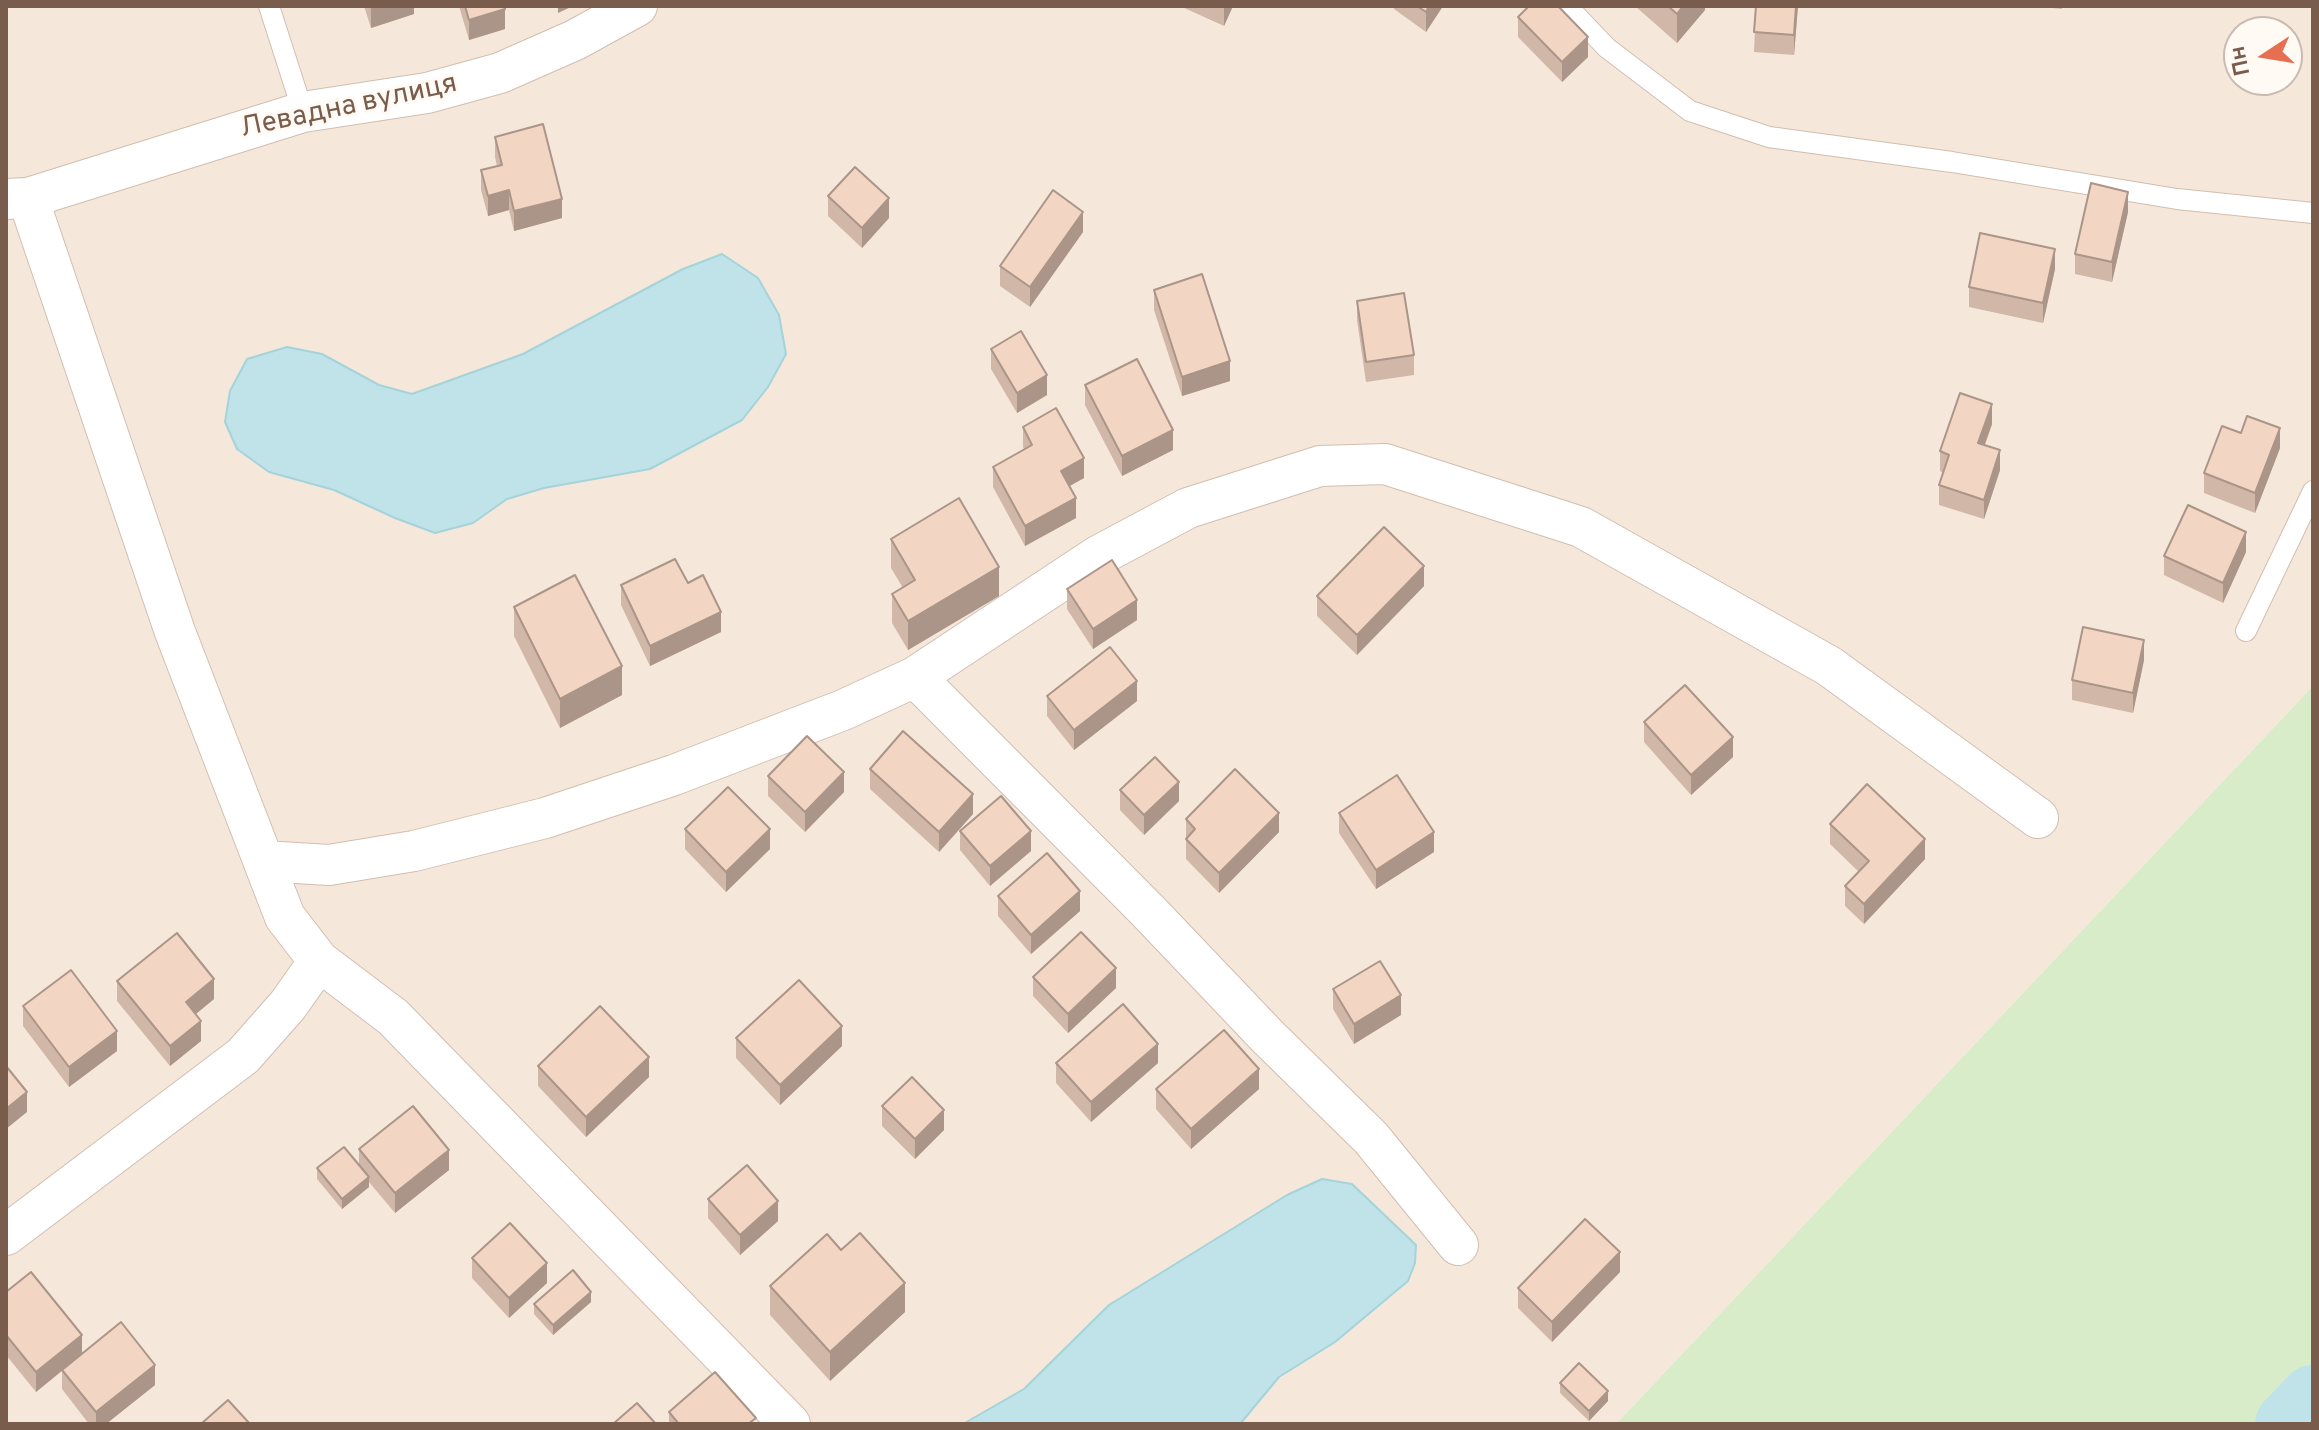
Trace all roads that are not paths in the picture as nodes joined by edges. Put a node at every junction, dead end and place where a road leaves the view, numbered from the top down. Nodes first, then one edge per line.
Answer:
1 (269, 6) edge
2 (637, 6) edge
3 (1567, 6) edge
4 (303, 112) junction
5 (17, 198) edge
6 (2313, 213) edge
7 (2313, 491) edge
8 (2246, 631) dead end
9 (915, 677) junction
10 (2038, 818) dead end
11 (264, 861) junction
12 (319, 961) junction
13 (6, 1235) edge
14 (1458, 1245) dead end
15 (790, 1424) edge

1 - 4 lane
2 - 4 street, Левадна вулиця
3 - 6 lane
4 - 5 street, Левадна вулиця
5 - 11 street
7 - 8 lane
9 - 10 street
9 - 11 street
9 - 14 street
11 - 12 street
12 - 13 street
12 - 15 street

